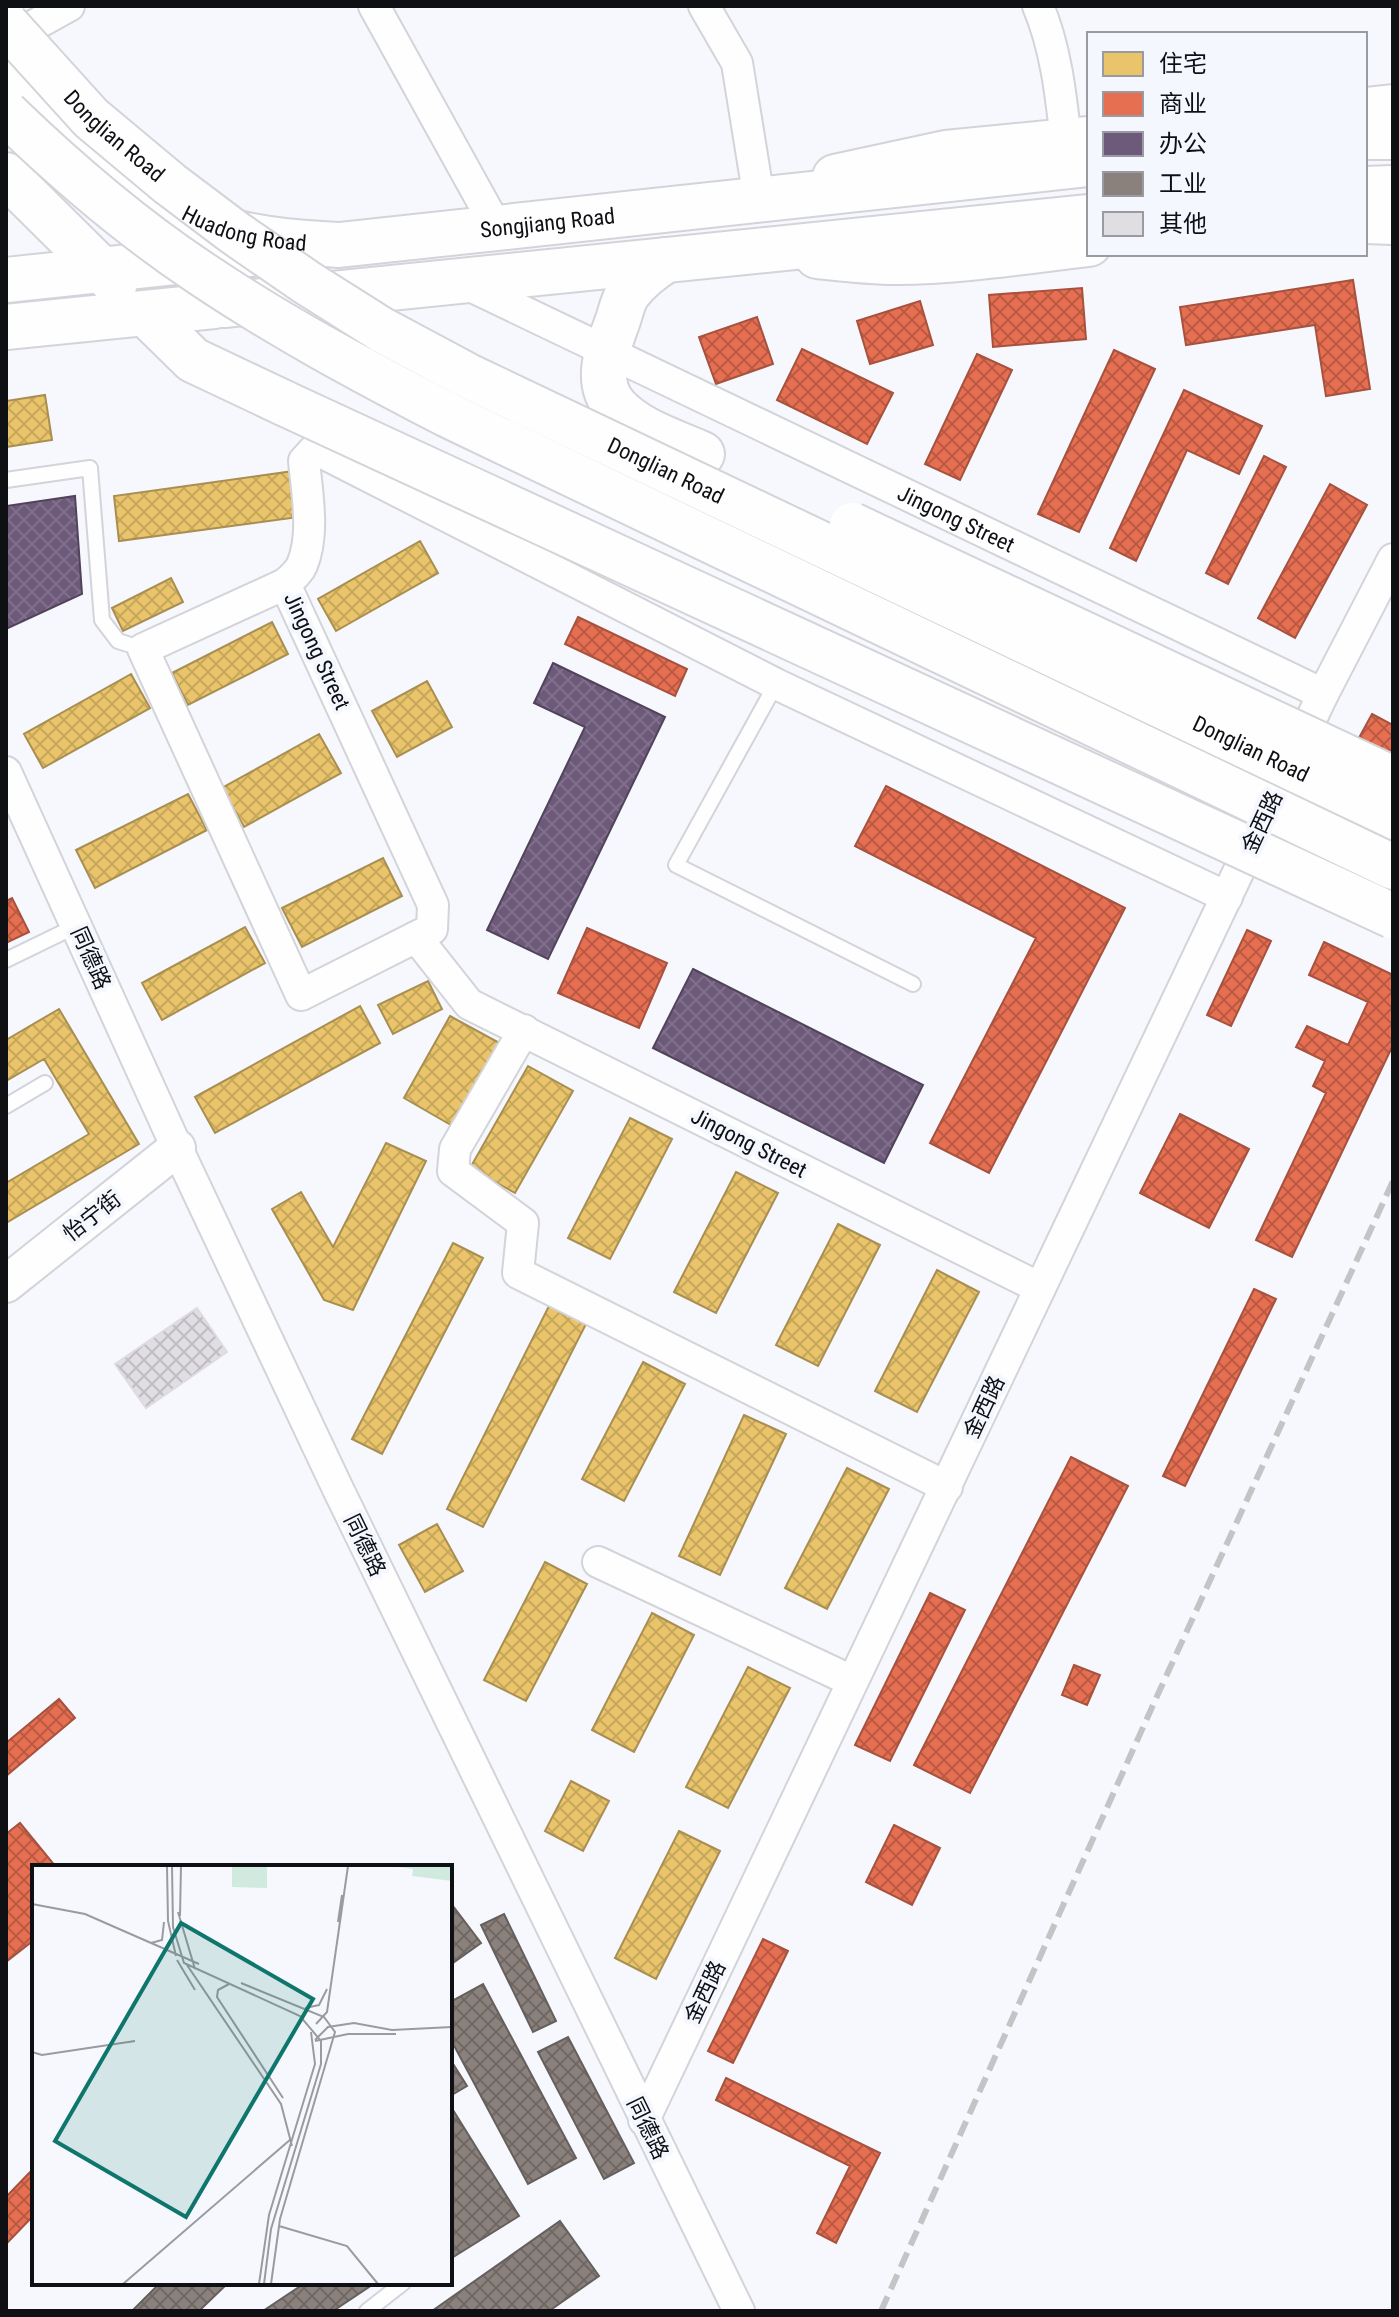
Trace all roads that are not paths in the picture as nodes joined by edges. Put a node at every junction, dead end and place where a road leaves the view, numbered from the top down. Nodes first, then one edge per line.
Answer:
1 (69, 6) edge
2 (374, 6) edge
3 (704, 6) edge
4 (1038, 6) edge
5 (8, 40) edge
6 (1393, 98) edge
7 (1393, 107) edge
8 (1367, 109) edge
9 (1367, 110) edge
10 (6, 113) edge
11 (6, 124) edge
12 (1367, 137) edge
13 (1393, 137) edge
14 (1081, 148) edge
15 (6, 175) edge
16 (1393, 188) edge
17 (1367, 189) edge
18 (759, 199) junction
19 (1087, 217) edge
20 (1367, 221) edge
21 (1393, 222) edge
22 (497, 228) junction
23 (1087, 244) edge
24 (339, 245) junction
25 (767, 250) junction
26 (666, 260) junction
27 (164, 264) junction
28 (102, 270) junction
29 (6, 280) edge
30 (460, 281) junction
31 (214, 306) junction
32 (145, 313) junction
33 (6, 327) edge
34 (607, 351) junction
35 (6, 480) edge
36 (1393, 559) edge
37 (285, 584) junction
38 (143, 649) junction
39 (776, 684) junction
40 (1323, 694) junction
41 (6, 772) edge
42 (1393, 779) edge
43 (1393, 816) edge
44 (1393, 867) edge
45 (1227, 897) junction
46 (1393, 916) edge
47 (76, 926) junction
48 (416, 937) junction
49 (6, 960) edge
50 (913, 984) dead end
51 (524, 1030) junction
52 (45, 1083) dead end
53 (6, 1106) edge
54 (177, 1148) junction
55 (6, 1284) edge
56 (1040, 1288) junction
57 (947, 1487) junction
58 (598, 1562) dead end
59 (852, 1681) junction
60 (644, 2120) junction
61 (400, 2285) edge
62 (367, 2311) edge
63 (739, 2311) edge

1 - 5 street
2 - 22 street
3 - 18 street
4 - 14 street
5 - 24 main road, Huadong Road
5 - 43 main road, Donglian Road, bridge
6 - 8 street
7 - 9 main road
10 - 44 main road, Donglian Road, bridge
11 - 27 main road
12 - 13 main road
14 - 18 main road, Songjiang Road
15 - 28 main road
16 - 17 main road
18 - 22 main road, Songjiang Road
19 - 25 main road
20 - 21 main road
22 - 24 main road, Songjiang Road
23 - 25 main road
24 - 27 main road, Songjiang Road
25 - 26 main road
26 - 30 main road
26 - 34 main road
27 - 28 main road, Songjiang Road
27 - 31 main road
28 - 29 main road, Songjiang Road
28 - 32 main road
30 - 31 main road
30 - 34 street, Jingong Street
31 - 32 main road
32 - 33 main road
32 - 46 main road, bridge
34 - 40 street, Jingong Street
34 - 42 main road, bridge
35 - 38 lane
36 - 40 street, 金西路
37 - 38 street
37 - 39 street, Jingong Street
37 - 48 street, Jingong Street
38 - 48 street
39 - 45 street, Jingong Street
39 - 50 lane
40 - 45 street, 金西路
41 - 47 street, 同德路
45 - 56 street, 金西路
47 - 49 lane
47 - 54 street, 同德路
48 - 51 street, Jingong Street
51 - 56 street, Jingong Street
51 - 57 street
52 - 53 lane
54 - 55 street, 怡宁街
54 - 60 street, 同德路
56 - 57 street, 金西路
57 - 59 street, 金西路
58 - 59 street
59 - 60 street, 金西路
60 - 63 street, 同德路
61 - 62 lane

